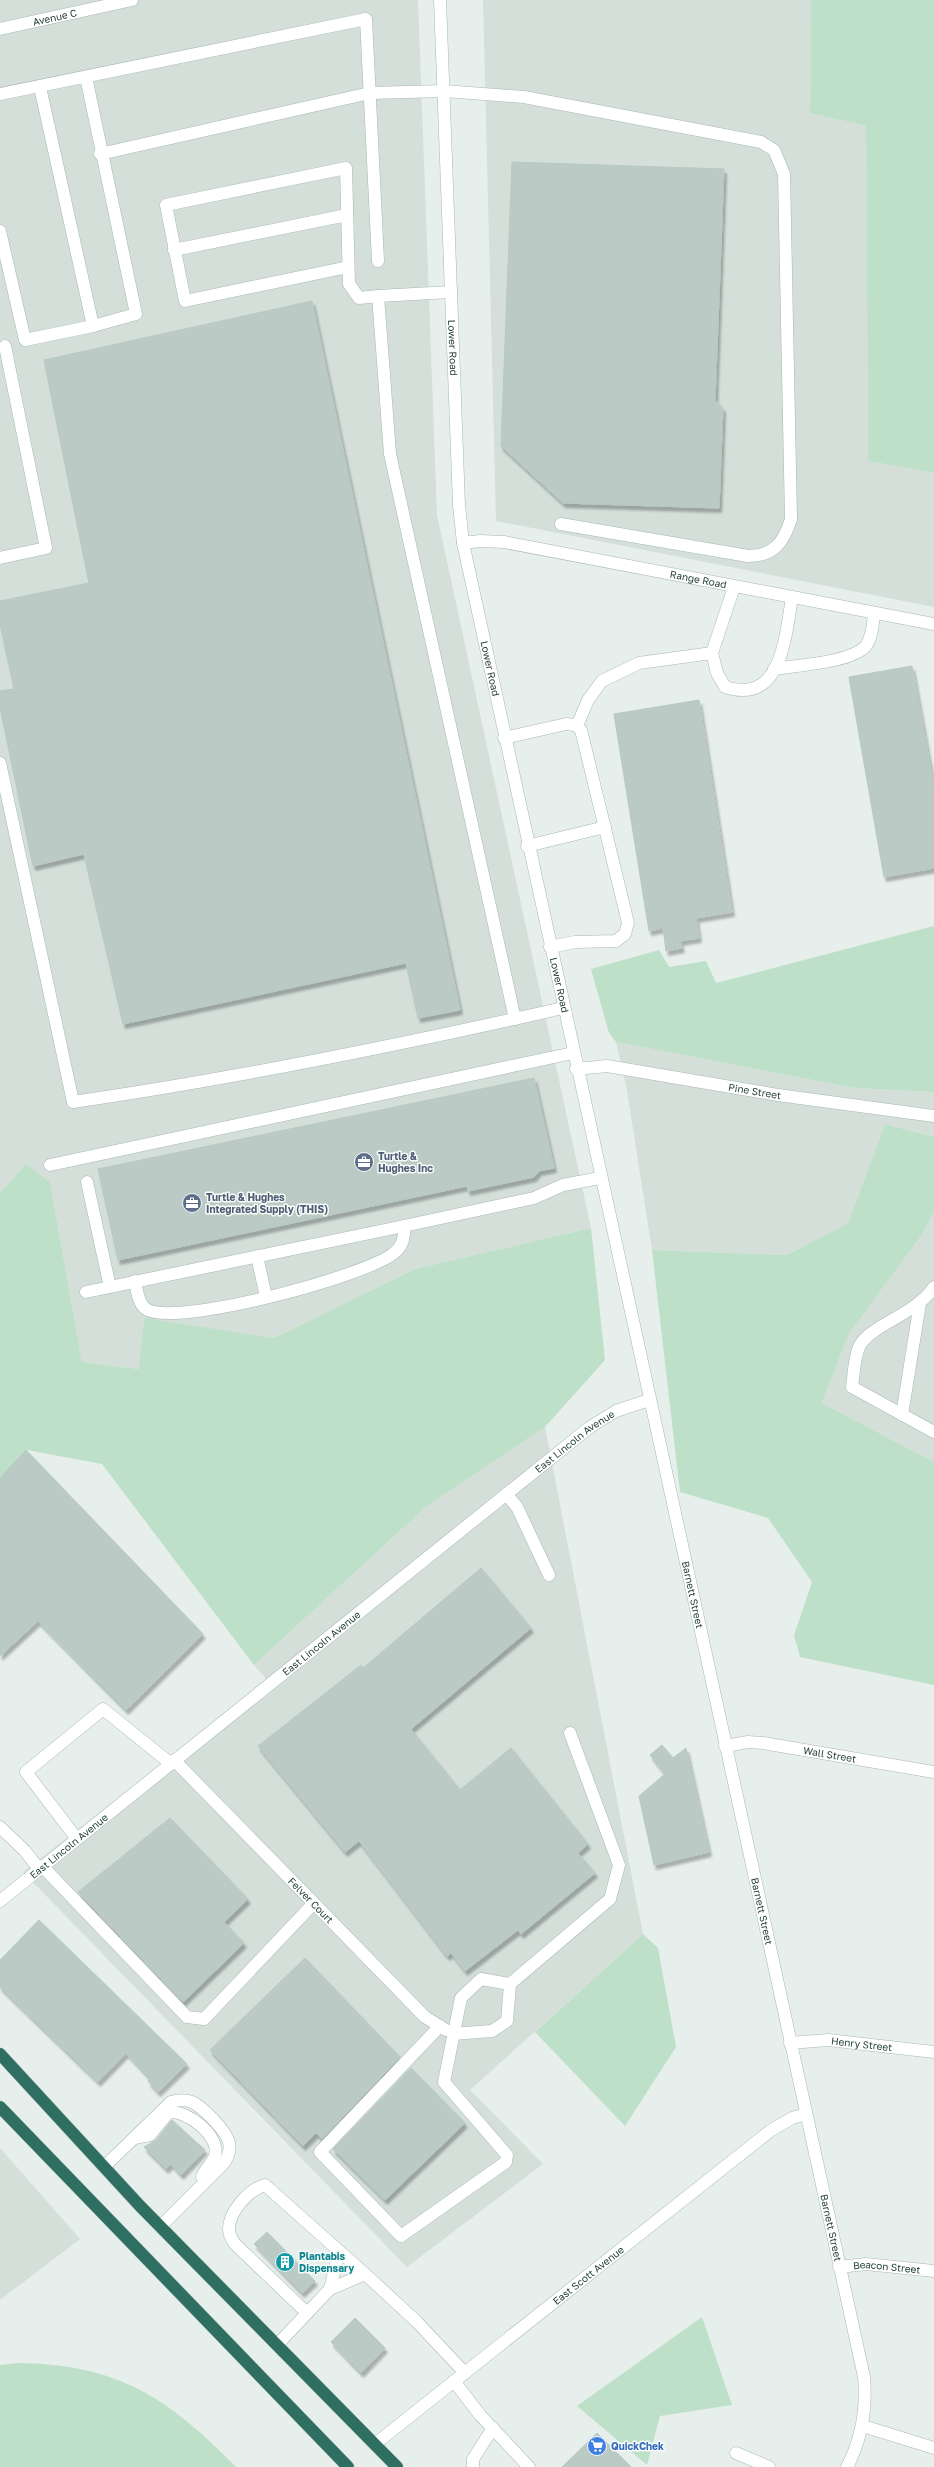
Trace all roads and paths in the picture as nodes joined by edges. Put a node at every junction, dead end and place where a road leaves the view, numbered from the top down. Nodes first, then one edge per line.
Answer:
1 (132, 0) edge
2 (440, 0) edge
3 (0, 28) edge
4 (86, 77) junction
5 (40, 87) junction
6 (444, 91) junction
7 (370, 93) junction
8 (0, 94) edge
9 (100, 154) junction
10 (347, 215) junction
11 (0, 231) edge
12 (174, 250) junction
13 (378, 261) dead end
14 (348, 267) junction
15 (452, 292) junction
16 (378, 296) junction
17 (93, 326) junction
18 (25, 340) junction
19 (2, 346) edge
20 (561, 524) dead end
21 (463, 543) junction
22 (0, 558) edge
23 (734, 587) junction
24 (792, 598) junction
25 (874, 614) junction
26 (934, 624) edge
27 (712, 652) junction
28 (774, 669) junction
29 (576, 726) junction
30 (504, 738) junction
31 (0, 763) edge
32 (605, 827) junction
33 (528, 846) junction
34 (550, 947) junction
35 (563, 1008) junction
36 (515, 1019) junction
37 (573, 1053) junction
38 (576, 1069) junction
39 (934, 1116) edge
40 (50, 1165) dead end
41 (600, 1178) junction
42 (87, 1182) dead end
43 (404, 1226) junction
44 (257, 1256) junction
45 (135, 1282) junction
46 (110, 1287) junction
47 (934, 1287) edge
48 (86, 1292) dead end
49 (266, 1297) junction
50 (920, 1303) junction
51 (632, 1325) joint
52 (649, 1400) junction
53 (902, 1415) junction
54 (934, 1432) edge
55 (506, 1494) junction
56 (549, 1575) dead end
57 (570, 1733) dead end
58 (725, 1746) junction
59 (172, 1761) junction
60 (934, 1772) edge
61 (0, 1827) edge
62 (77, 1838) junction
63 (41, 1868) junction
64 (0, 1901) edge
65 (314, 1903) junction
66 (510, 1984) junction
67 (440, 2026) junction
68 (452, 2034) junction
69 (790, 2043) junction
70 (934, 2052) edge
71 (0, 2054) edge
72 (0, 2108) edge
73 (806, 2114) junction
74 (104, 2167) junction
75 (160, 2226) junction
76 (339, 2252) junction
77 (839, 2267) junction
78 (934, 2272) edge
79 (365, 2274) junction
80 (330, 2289) junction
81 (307, 2313) junction
82 (277, 2345) junction
83 (465, 2373) junction
84 (454, 2381) junction
85 (863, 2426) junction
86 (493, 2428) junction
87 (375, 2444) junction
88 (934, 2448) edge
89 (736, 2453) dead end
90 (347, 2467) edge
91 (398, 2467) edge
92 (473, 2467) edge
93 (529, 2467) edge
94 (769, 2467) edge
95 (847, 2467) edge

1 - 3 street, Avenue C
2 - 6 street, Lower Road
4 - 5 street
4 - 7 street
4 - 9 street
5 - 8 street
5 - 17 street
6 - 7 street
6 - 15 street, Lower Road
6 - 20 street
7 - 9 street
7 - 13 street
9 - 17 street
10 - 12 street
10 - 12 street
10 - 14 street
11 - 18 street
12 - 14 street
14 - 16 street
15 - 16 street
15 - 21 street, Lower Road
16 - 36 street
17 - 18 street
18 - 19 street
19 - 22 street
21 - 23 street, Range Road
21 - 30 street, Lower Road
23 - 24 street, Range Road
23 - 27 street
24 - 25 street, Range Road
24 - 28 street
25 - 26 street, Range Road
25 - 28 street
27 - 28 street
27 - 29 street
29 - 30 street
29 - 32 street
30 - 33 street, Lower Road
31 - 36 street
32 - 33 street
32 - 34 street
33 - 34 street, Lower Road
34 - 35 street, Lower Road
35 - 36 street
35 - 37 street, Lower Road
37 - 38 street, Lower Road
37 - 40 street
38 - 39 street, Pine Street
38 - 41 street, Lower Road
41 - 43 street
41 - 51 street, Lower Road
42 - 46 street
43 - 44 street
43 - 49 street
44 - 45 street
44 - 49 street
45 - 46 street
45 - 49 street
46 - 48 street
47 - 50 street
50 - 53 street
50 - 53 street
51 - 52 street, Barnett Street
52 - 55 street, East Lincoln Avenue
52 - 58 street, Barnett Street
53 - 54 street
55 - 56 street
55 - 59 street, East Lincoln Avenue
57 - 66 street
58 - 60 street, Wall Street
58 - 69 street, Barnett Street
59 - 62 street, East Lincoln Avenue
59 - 62 street, Felver Court
59 - 65 street, Felver Court
61 - 63 street
62 - 63 street, East Lincoln Avenue
63 - 64 street, East Lincoln Avenue
63 - 65 street
65 - 67 street, Felver Court
66 - 68 street
66 - 68 street
67 - 68 street, Felver Court
67 - 68 street
69 - 70 street, Henry Street
69 - 73 street, Barnett Street
71 - 74 highway
72 - 90 highway
73 - 77 street, Barnett Street
73 - 83 street, East Scott Avenue
74 - 75 highway
74 - 75 street
75 - 82 highway
76 - 79 street
76 - 80 street
76 - 81 street
77 - 78 street, Beacon Street
77 - 85 street, Barnett Street
79 - 80 street
79 - 83 street
80 - 81 street
81 - 82 street
82 - 87 highway
83 - 84 street, East Scott Avenue
84 - 86 street
84 - 87 street, East Scott Avenue
85 - 88 street
85 - 95 street, Barnett Street
86 - 92 street
86 - 93 street
87 - 91 highway
89 - 94 street

